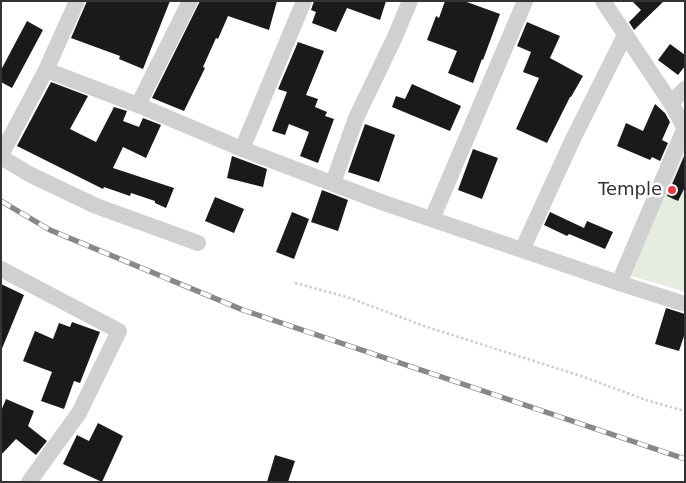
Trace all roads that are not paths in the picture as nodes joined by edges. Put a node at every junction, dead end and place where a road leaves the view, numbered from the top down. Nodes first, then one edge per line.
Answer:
1 (77, 1) edge
2 (190, 1) edge
3 (304, 1) edge
4 (410, 1) edge
5 (525, 1) edge
6 (603, 1) edge
7 (625, 35) junction
8 (46, 70) junction
9 (685, 89) edge
10 (672, 104) junction
11 (138, 105) junction
12 (242, 149) junction
13 (1, 156) edge
14 (332, 183) junction
15 (432, 219) junction
16 (198, 243) dead end
17 (522, 250) junction
18 (1, 269) edge
19 (619, 283) junction
20 (685, 304) edge
21 (29, 482) edge

1 - 8 street
2 - 11 street
3 - 12 street
4 - 14 street
5 - 15 street
6 - 7 street
7 - 10 street
7 - 17 street
8 - 11 street
8 - 13 street
9 - 10 street
10 - 19 street
11 - 12 street
12 - 14 street
13 - 16 street
14 - 15 street
15 - 17 street
17 - 19 street
18 - 21 street
19 - 20 street

